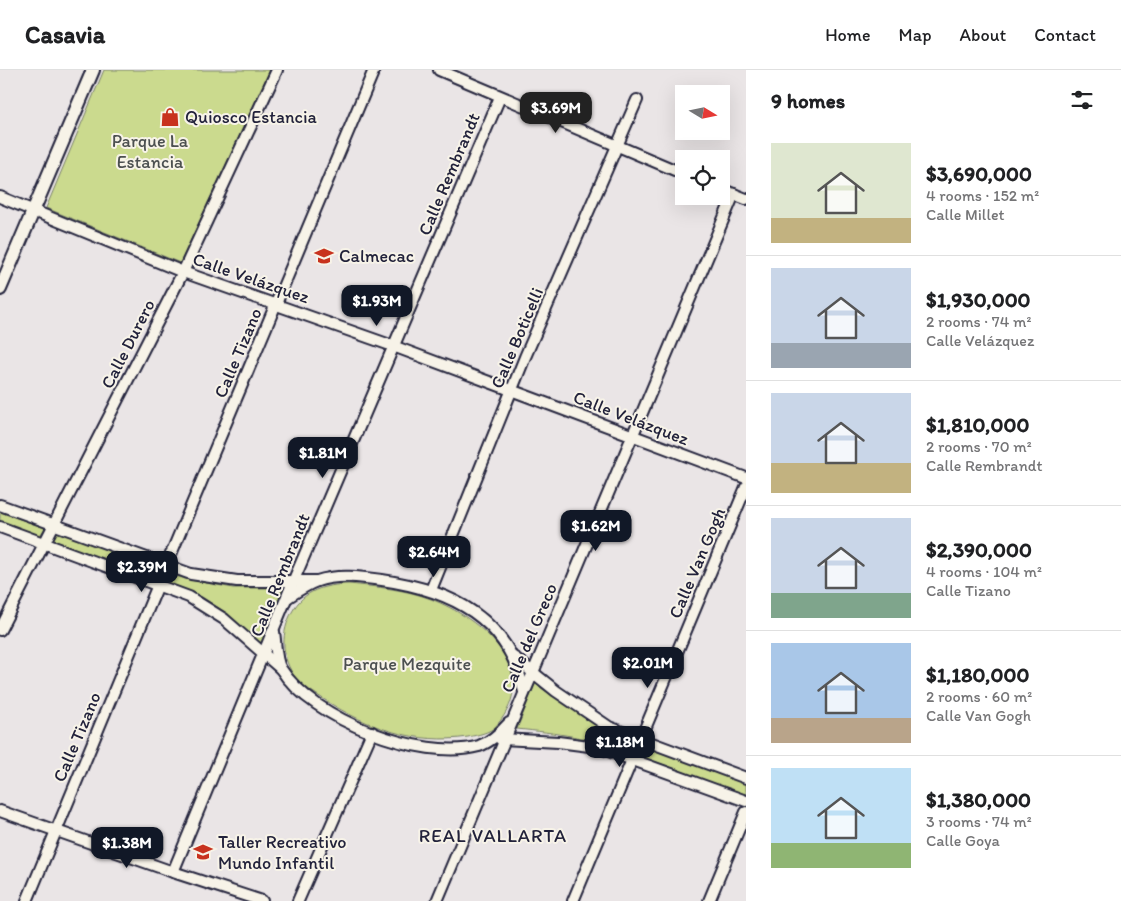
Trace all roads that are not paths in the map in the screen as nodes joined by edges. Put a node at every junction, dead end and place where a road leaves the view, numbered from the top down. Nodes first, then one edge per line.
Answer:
1 (93, 70) edge
2 (277, 70) edge
3 (374, 70) edge
4 (439, 70) edge
5 (500, 97) junction
6 (637, 100) dead end
7 (617, 146) junction
8 (675, 170) edge
9 (730, 192) edge
10 (734, 194) junction
11 (0, 197) edge
12 (746, 200) edge
13 (33, 211) junction
14 (183, 272) junction
15 (0, 289) edge
16 (276, 304) junction
17 (393, 346) junction
18 (512, 390) junction
19 (632, 436) junction
20 (746, 478) edge
21 (746, 487) edge
22 (0, 505) edge
23 (54, 524) junction
24 (0, 527) edge
25 (44, 543) junction
26 (166, 566) junction
27 (317, 581) junction
28 (293, 582) junction
29 (158, 585) junction
30 (431, 590) junction
31 (286, 598) junction
32 (0, 630) edge
33 (274, 631) junction
34 (265, 655) junction
35 (515, 658) junction
36 (280, 668) junction
37 (532, 672) junction
38 (524, 693) junction
39 (513, 719) junction
40 (372, 732) junction
41 (494, 738) junction
42 (641, 738) junction
43 (505, 739) junction
44 (632, 759) junction
45 (746, 778) edge
46 (746, 801) edge
47 (0, 811) edge
48 (746, 812) edge
49 (56, 831) junction
50 (173, 872) junction
51 (27, 901) edge
52 (262, 901) edge
53 (298, 901) edge
54 (437, 901) edge
55 (573, 901) edge
56 (709, 901) edge

1 - 13 street
2 - 14 street, Calle Durero
3 - 16 street, Calle Tizano
4 - 5 street
5 - 7 street
5 - 17 street, Calle Rembrandt
6 - 7 street, Calle Boticelli
7 - 8 street
7 - 18 street, Calle Boticelli
9 - 10 street
10 - 12 street
10 - 19 street, Calle del Greco
11 - 13 street, Calle Velázquez
13 - 14 street, Calle Velázquez
13 - 15 street
14 - 16 street, Calle Velázquez
14 - 23 street, Calle Durero
16 - 17 street, Calle Velázquez
16 - 26 street, Calle Tizano
17 - 18 street, Calle Velázquez
17 - 28 street, Calle Rembrandt
18 - 19 street, Calle Velázquez
18 - 30 street, Calle Boticelli
19 - 20 street, Calle Velázquez
19 - 37 street, Calle del Greco
21 - 42 street, Calle Van Gogh
22 - 23 street
23 - 25 street, Calle Durero
23 - 26 street
24 - 25 street
25 - 29 street
25 - 32 street, Calle Durero
26 - 28 street
27 - 28 street
27 - 30 street
27 - 31 street
28 - 31 street, Calle Rembrandt
29 - 34 street
29 - 49 street, Calle Tizano
30 - 35 street
31 - 33 street, Calle Rembrandt
33 - 34 street, Calle Rembrandt
33 - 36 street
34 - 36 street
34 - 50 street, Calle Rembrandt
35 - 37 street
35 - 38 street
36 - 40 street
37 - 38 street, Calle del Greco
37 - 42 street
38 - 39 street, Calle del Greco
39 - 41 street
39 - 43 street, Calle del Greco
40 - 41 street
40 - 53 street
41 - 43 street
42 - 44 street, Calle Van Gogh
42 - 45 street
43 - 44 street
43 - 54 street, Calle del Greco
44 - 46 street
44 - 55 street, Calle Van Gogh
47 - 49 street
48 - 56 street
49 - 50 street
49 - 51 street, Calle Tizano
50 - 52 street

